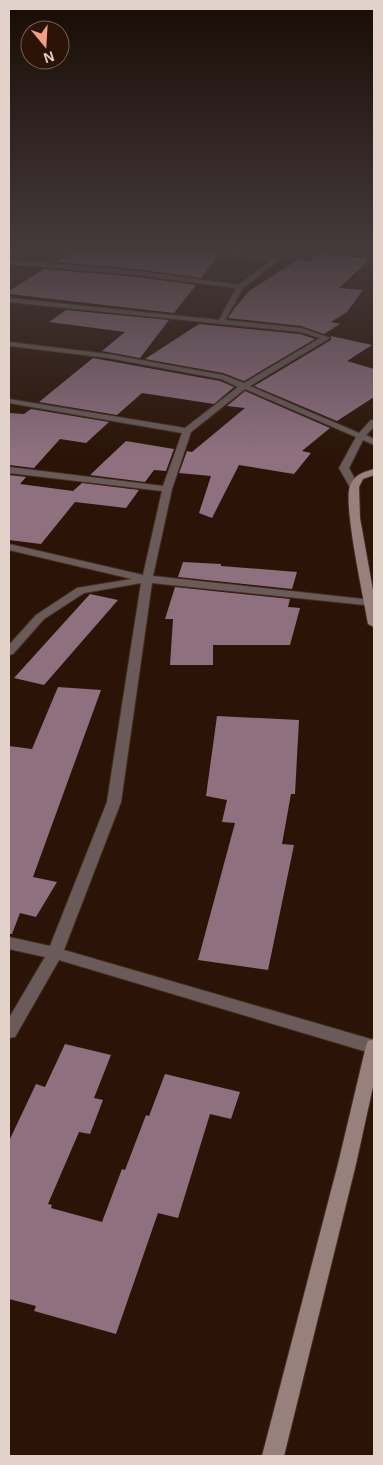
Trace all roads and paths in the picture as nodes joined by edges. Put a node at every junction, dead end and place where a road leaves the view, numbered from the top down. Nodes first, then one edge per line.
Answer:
1 (167, 316) edge
2 (224, 316) edge
3 (221, 322) junction
4 (9, 344) edge
5 (244, 386) junction
6 (9, 401) edge
7 (374, 422) edge
8 (188, 431) junction
9 (360, 437) junction
10 (374, 442) edge
11 (9, 470) edge
12 (374, 472) edge
13 (354, 487) junction
14 (167, 489) junction
15 (9, 547) edge
16 (148, 579) junction
17 (372, 603) junction
18 (374, 624) edge
19 (9, 652) edge
20 (9, 942) edge
21 (54, 953) junction
22 (9, 1032) edge
23 (374, 1046) edge
24 (273, 1456) edge

1 - 3 street
2 - 3 street
3 - 5 street
4 - 5 street
5 - 8 street
5 - 9 street
6 - 8 street
7 - 9 street
8 - 14 street
9 - 10 street
9 - 13 street
11 - 14 street
12 - 13 street
13 - 17 street
14 - 16 street
15 - 16 street
16 - 17 street
16 - 19 street
16 - 21 street
17 - 18 street
20 - 21 street
21 - 22 street
21 - 23 street
23 - 24 street

